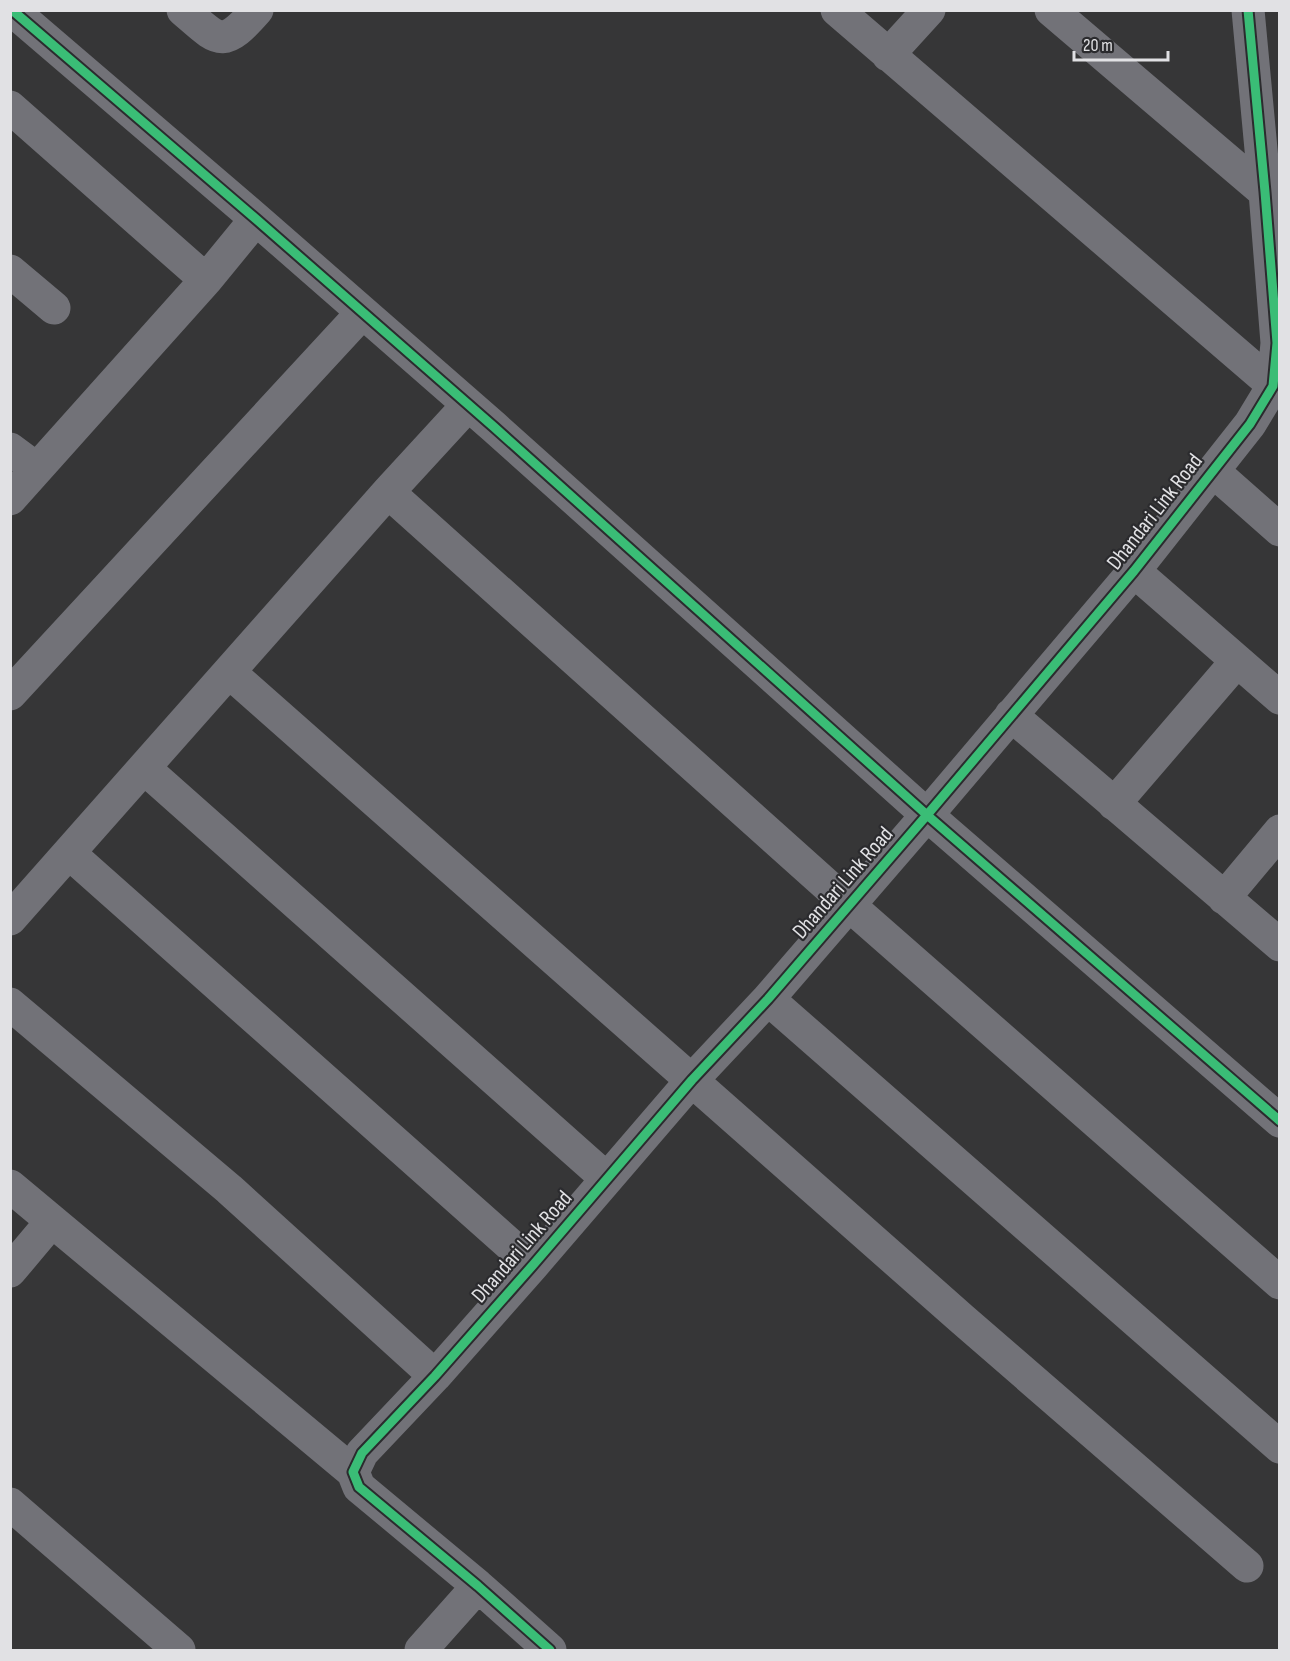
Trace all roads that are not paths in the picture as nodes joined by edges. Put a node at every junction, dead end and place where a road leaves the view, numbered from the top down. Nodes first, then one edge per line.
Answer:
1 (12, 10) edge
2 (183, 10) edge
3 (257, 10) edge
4 (837, 10) edge
5 (929, 10) edge
6 (1051, 10) edge
7 (1248, 10) edge
8 (888, 55) junction
9 (10, 107) edge
10 (1272, 198) edge
11 (256, 219) junction
12 (10, 272) edge
13 (206, 280) junction
14 (54, 308) dead end
15 (362, 313) junction
16 (1276, 389) edge
17 (468, 405) junction
18 (10, 449) edge
19 (37, 469) junction
20 (1213, 471) junction
21 (388, 492) junction
22 (10, 499) edge
23 (1280, 530) edge
24 (1134, 571) junction
25 (1237, 661) junction
26 (229, 672) junction
27 (10, 694) edge
28 (1280, 698) edge
29 (1011, 715) junction
30 (144, 768) junction
31 (1114, 804) junction
32 (927, 815) junction
33 (1280, 831) edge
34 (69, 853) junction
35 (1224, 898) junction
36 (849, 905) junction
37 (10, 918) edge
38 (1280, 945) edge
39 (768, 999) junction
40 (10, 1004) edge
41 (692, 1080) junction
42 (1280, 1121) edge
43 (607, 1179) junction
44 (10, 1186) edge
45 (52, 1221) junction
46 (533, 1265) junction
47 (10, 1271) edge
48 (1280, 1283) edge
49 (435, 1376) junction
50 (1280, 1447) edge
51 (353, 1472) junction
52 (10, 1504) edge
53 (1247, 1566) dead end
54 (478, 1586) junction
55 (179, 1650) edge
56 (421, 1650) edge
57 (550, 1650) edge

1 - 11 street
2 - 3 street
4 - 8 street
5 - 8 street
6 - 10 street
7 - 10 street, Dhandari Link Road
8 - 16 street
9 - 13 street
10 - 16 street, Dhandari Link Road
11 - 13 street
11 - 15 street
12 - 14 street
13 - 19 street
15 - 17 street
15 - 27 street
16 - 20 street, Dhandari Link Road
17 - 21 street
17 - 32 street
18 - 19 street
19 - 22 street
20 - 23 street
20 - 24 street, Dhandari Link Road
21 - 26 street
21 - 36 street
24 - 25 street
24 - 29 street, Dhandari Link Road
25 - 28 street
25 - 31 street
26 - 30 street
26 - 41 street
29 - 31 street
29 - 32 street, Dhandari Link Road
30 - 34 street
30 - 43 street
31 - 35 street
32 - 36 street, Dhandari Link Road
32 - 42 street
33 - 35 street
34 - 37 street
34 - 46 street
35 - 38 street
36 - 39 street, Dhandari Link Road
36 - 48 street
39 - 41 street, Dhandari Link Road
39 - 50 street
40 - 49 street
41 - 43 street, Dhandari Link Road
41 - 53 street
43 - 46 street, Dhandari Link Road
44 - 45 street
45 - 47 street
45 - 51 street
46 - 49 street, Dhandari Link Road
49 - 51 street, Dhandari Link Road
51 - 54 street
52 - 55 street
54 - 56 street
54 - 57 street

